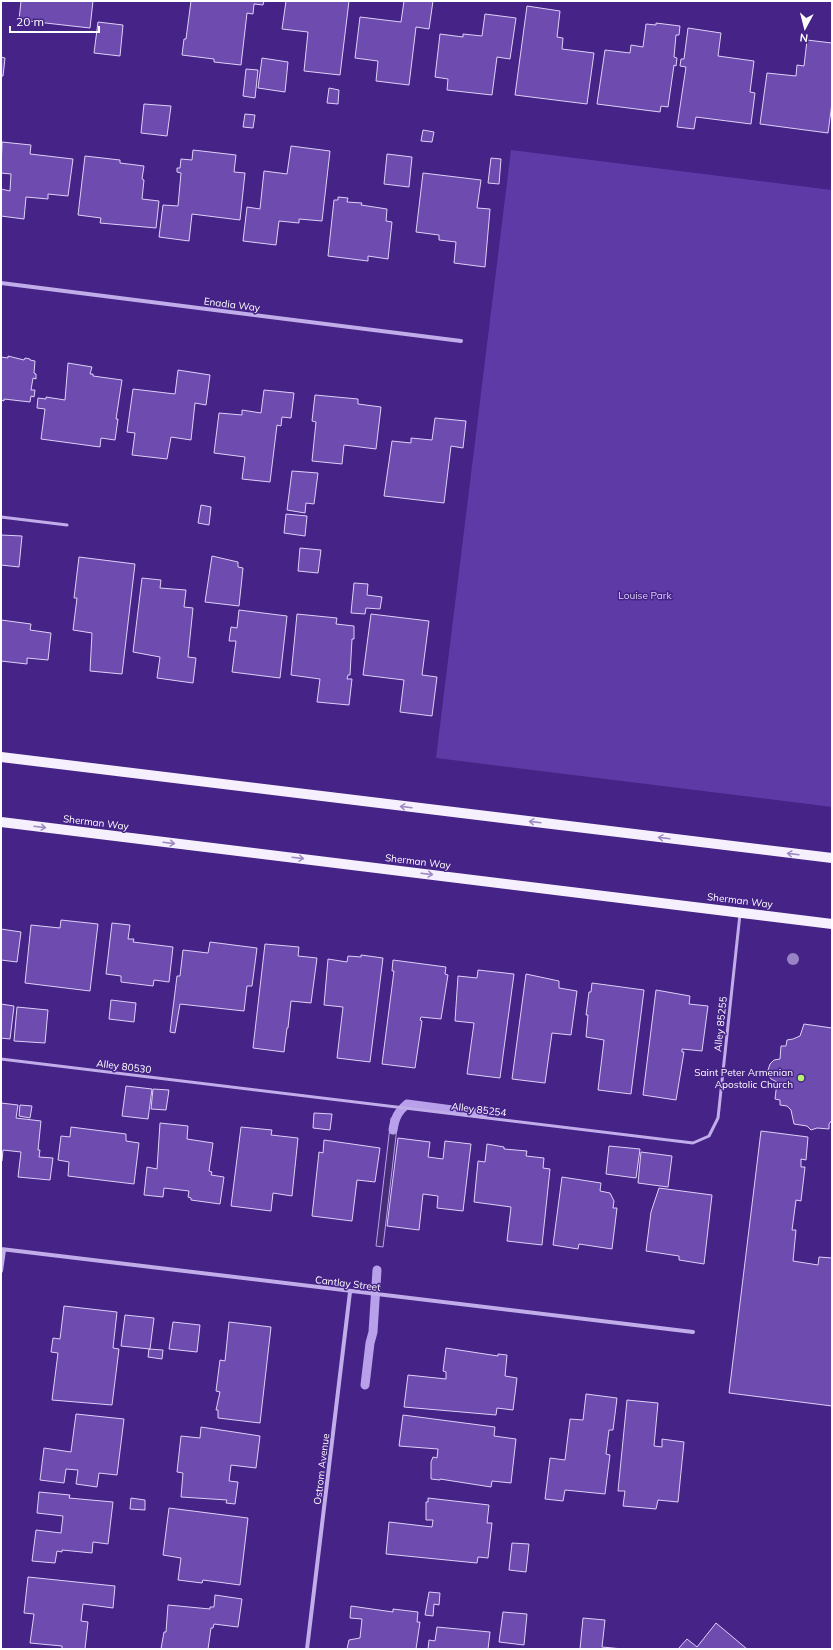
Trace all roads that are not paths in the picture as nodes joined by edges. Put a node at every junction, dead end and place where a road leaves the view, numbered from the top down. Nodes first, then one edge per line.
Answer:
1 (1, 283) edge
2 (461, 341) dead end
3 (1, 517) edge
4 (66, 525) dead end
5 (1, 757) edge
6 (1, 822) edge
7 (832, 858) edge
8 (740, 912) junction
9 (832, 924) edge
10 (1, 1059) edge
11 (246, 1088) joint
12 (709, 1136) joint
13 (2, 1249) edge
14 (1, 1271) edge
15 (350, 1292) junction
16 (693, 1332) dead end
17 (307, 1649) edge

1 - 2 street, Enadia Way
3 - 4 lane
7 -> 5 main road
6 -> 8 main road, Sherman Way
8 - 9 main road, Sherman Way
8 - 12 lane, Alley 85255
10 - 11 lane, Alley 80530
11 - 12 lane, Alley 85254
13 - 14 street
13 - 15 street, Cantlay Street
15 - 16 street, Cantlay Street
15 - 17 street, Ostrom Avenue

